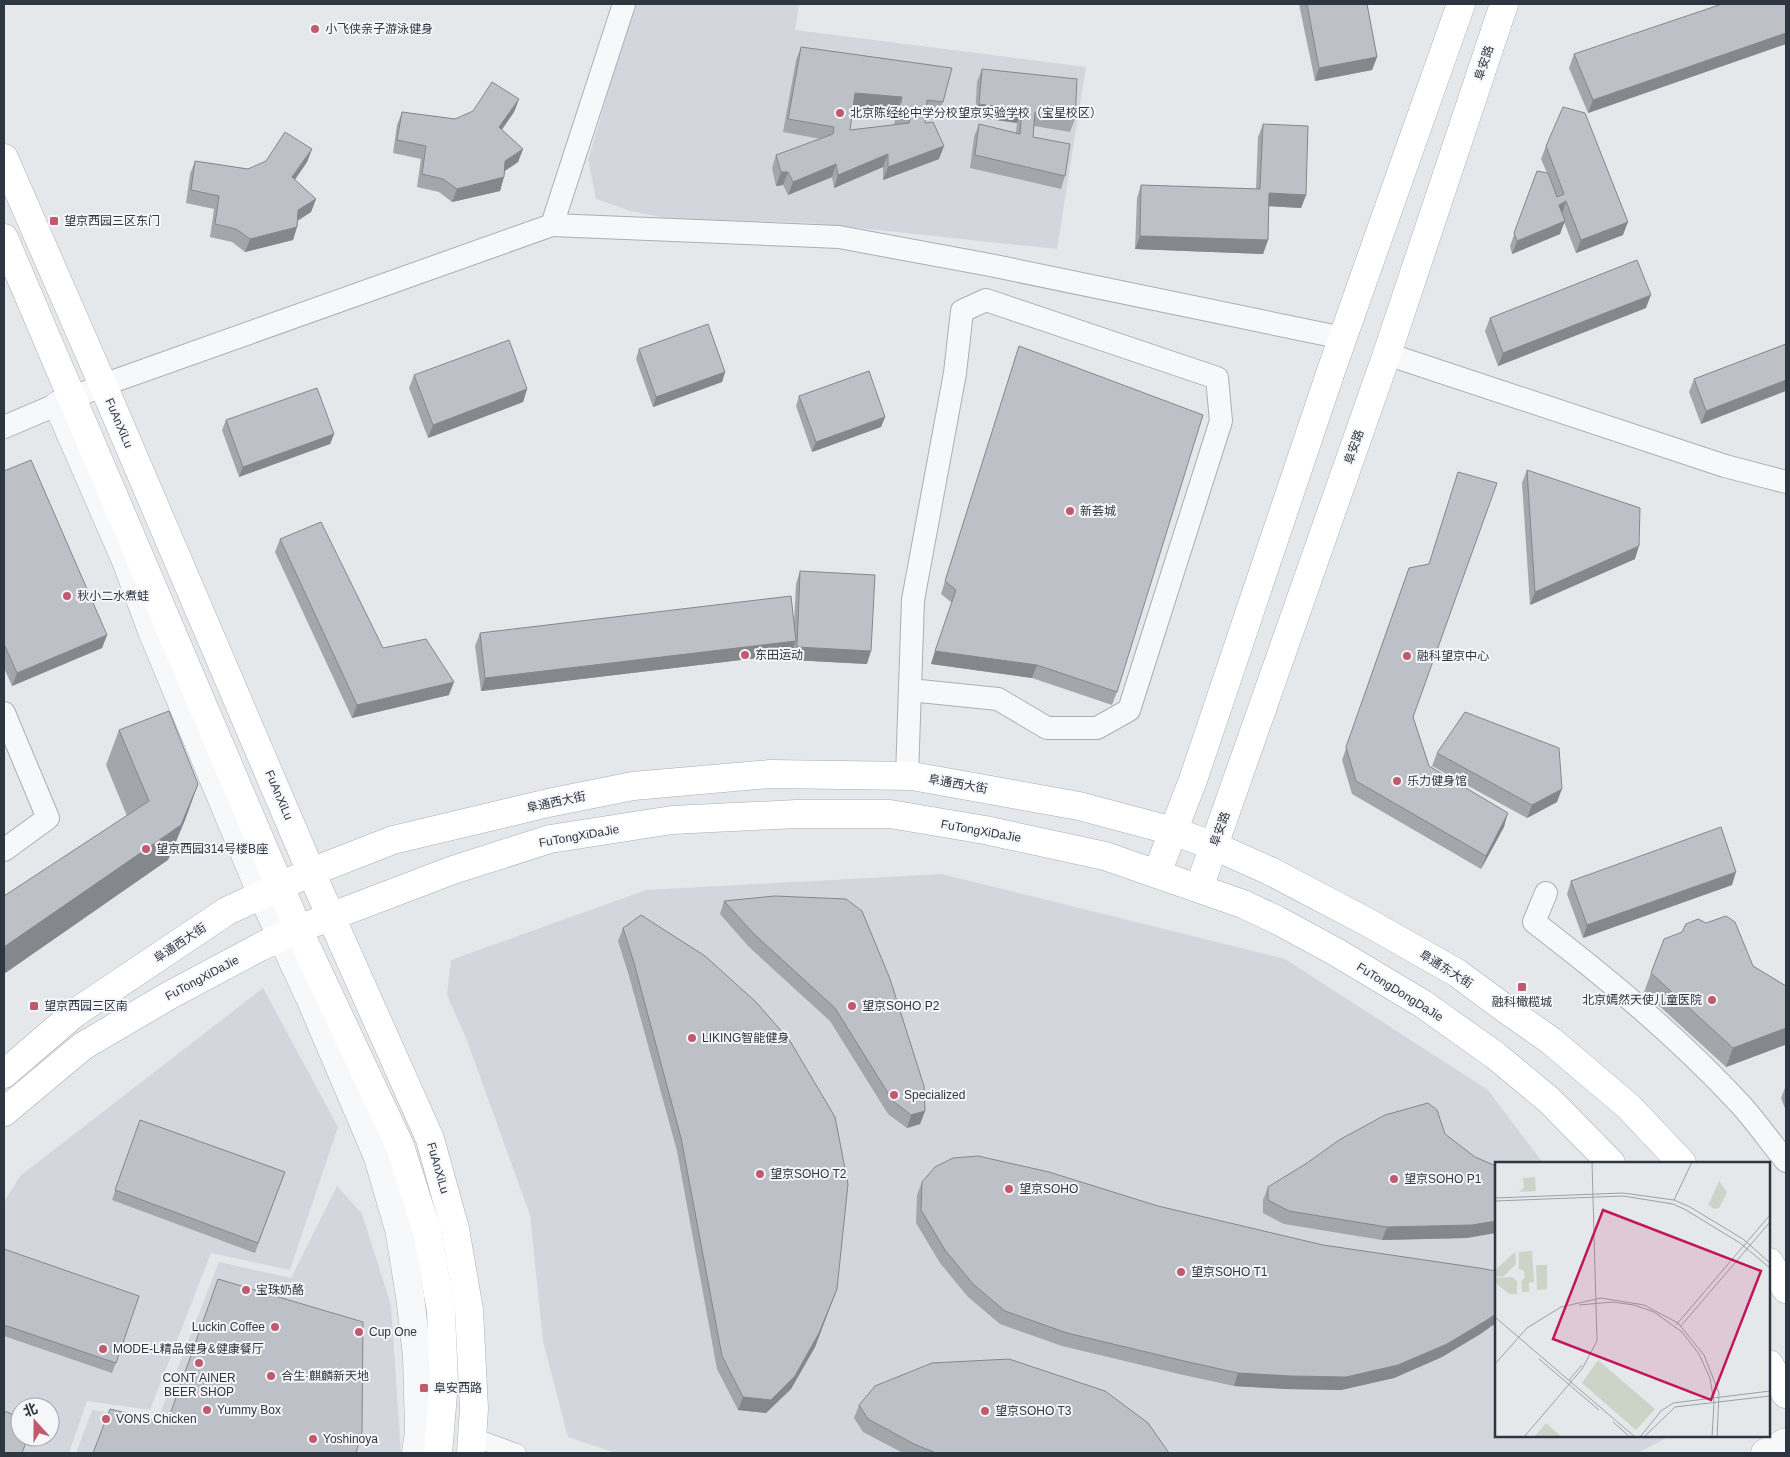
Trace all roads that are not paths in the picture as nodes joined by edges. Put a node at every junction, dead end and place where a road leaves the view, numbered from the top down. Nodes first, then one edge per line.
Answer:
1 (624, 4) edge
2 (1461, 4) edge
3 (1504, 4) edge
4 (4, 158) edge
5 (552, 225) junction
6 (4, 238) edge
7 (1343, 338) junction
8 (1387, 354) junction
9 (104, 386) junction
10 (65, 402) junction
11 (4, 427) edge
12 (1786, 482) edge
13 (910, 690) junction
14 (4, 713) edge
15 (1206, 743) junction
16 (1244, 763) junction
17 (908, 776) junction
18 (1173, 831) junction
19 (1214, 846) junction
20 (4, 850) edge
21 (311, 872) junction
22 (1157, 873) junction
23 (1199, 888) junction
24 (271, 891) junction
25 (1546, 893) dead end
26 (331, 916) junction
27 (290, 933) junction
28 (4, 1074) edge
29 (4, 1112) edge
30 (1786, 1161) edge
31 (1610, 1162) edge
32 (1681, 1162) edge
33 (1770, 1264) edge
34 (1786, 1288) edge
35 (1770, 1366) edge
36 (1786, 1394) edge
37 (1786, 1442) edge
38 (472, 1445) edge
39 (416, 1453) edge
40 (438, 1453) edge
41 (517, 1453) edge
42 (1765, 1453) edge

1 - 5 street
2 - 7 main road
3 - 8 main road, 阜安路
4 - 9 main road, FuAnXiLu
5 - 7 street
5 - 9 street
6 - 10 main road
7 - 15 main road
8 - 12 street
8 - 16 main road, 阜安路
9 - 10 street
9 - 21 main road, FuAnXiLu
10 - 11 street
10 - 24 main road
13 - 13 street
13 - 17 street
14 - 20 street
15 - 16 main road
15 - 18 main road
16 - 19 main road, 阜安路
17 - 18 main road, 阜通西大街
17 - 21 main road, 阜通西大街
18 - 19 main road, 阜通东大街
18 - 22 main road
19 - 23 main road, 阜安路
19 - 32 main road, 阜通东大街
21 - 24 main road, 阜通西大街
21 - 26 main road, FuAnXiLu
22 - 23 main road, FuTongDongDaJie
22 - 26 main road, FuTongXiDaJie
23 - 31 main road, FuTongDongDaJie
24 - 27 main road
24 - 28 main road, 阜通西大街
25 - 30 street
26 - 27 main road, FuTongXiDaJie
26 - 38 main road, FuAnXiLu
27 - 29 main road, FuTongXiDaJie
27 - 39 street
27 - 40 main road
33 - 34 main road
35 - 36 main road
37 - 42 street
38 - 41 street

